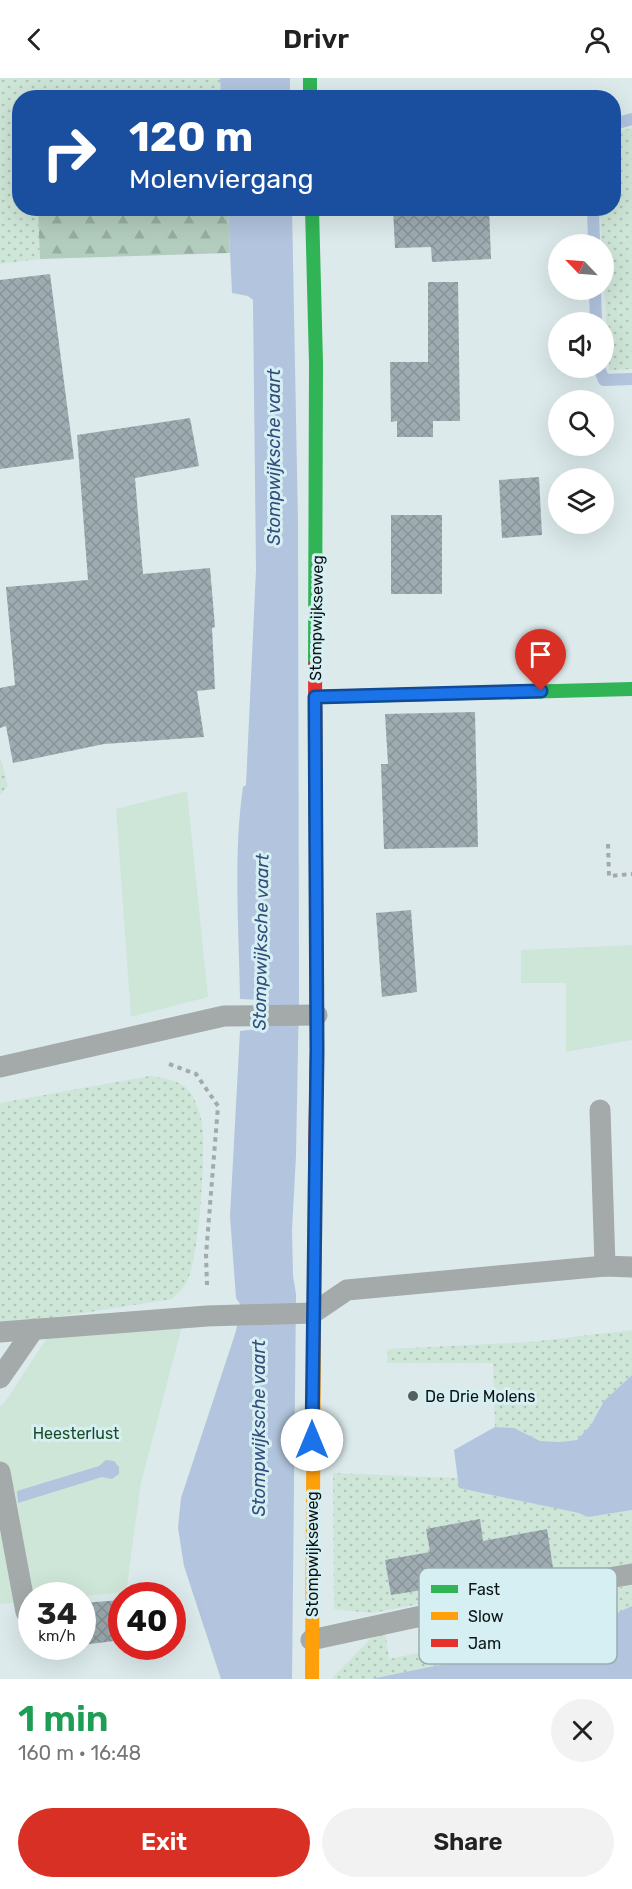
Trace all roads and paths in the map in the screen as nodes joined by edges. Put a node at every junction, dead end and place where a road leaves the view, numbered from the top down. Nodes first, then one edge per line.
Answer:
1 (312, 216) edge
2 (632, 689) edge
3 (315, 697) junction
4 (608, 844) dead end
5 (632, 874) edge
6 (310, 1015) junction
7 (160, 1061) dead end
8 (0, 1067) edge
9 (600, 1110) dead end
10 (605, 1266) junction
11 (632, 1267) edge
12 (304, 1313) junction
13 (217, 1316) junction
14 (34, 1329) junction
15 (0, 1332) edge
16 (0, 1378) edge
17 (0, 1472) edge
18 (632, 1574) edge
19 (617, 1576) edge
20 (20, 1582) edge
21 (419, 1617) edge
22 (311, 1640) junction
23 (312, 1679) edge

1 - 3 street, Stompwijkseweg
2 - 3 street
3 - 6 street, Stompwijkseweg
4 - 5 path
6 - 8 lane
6 - 12 street, Stompwijkseweg
7 - 13 path
9 - 10 lane
10 - 11 lane
10 - 12 lane
12 - 13 lane
12 - 22 street, Stompwijkseweg
13 - 14 lane
14 - 15 lane
14 - 16 lane
17 - 20 lane
18 - 19 lane, Stompwijkseweg
21 - 22 lane, Stompwijkseweg
22 - 23 street, Stompwijkseweg

